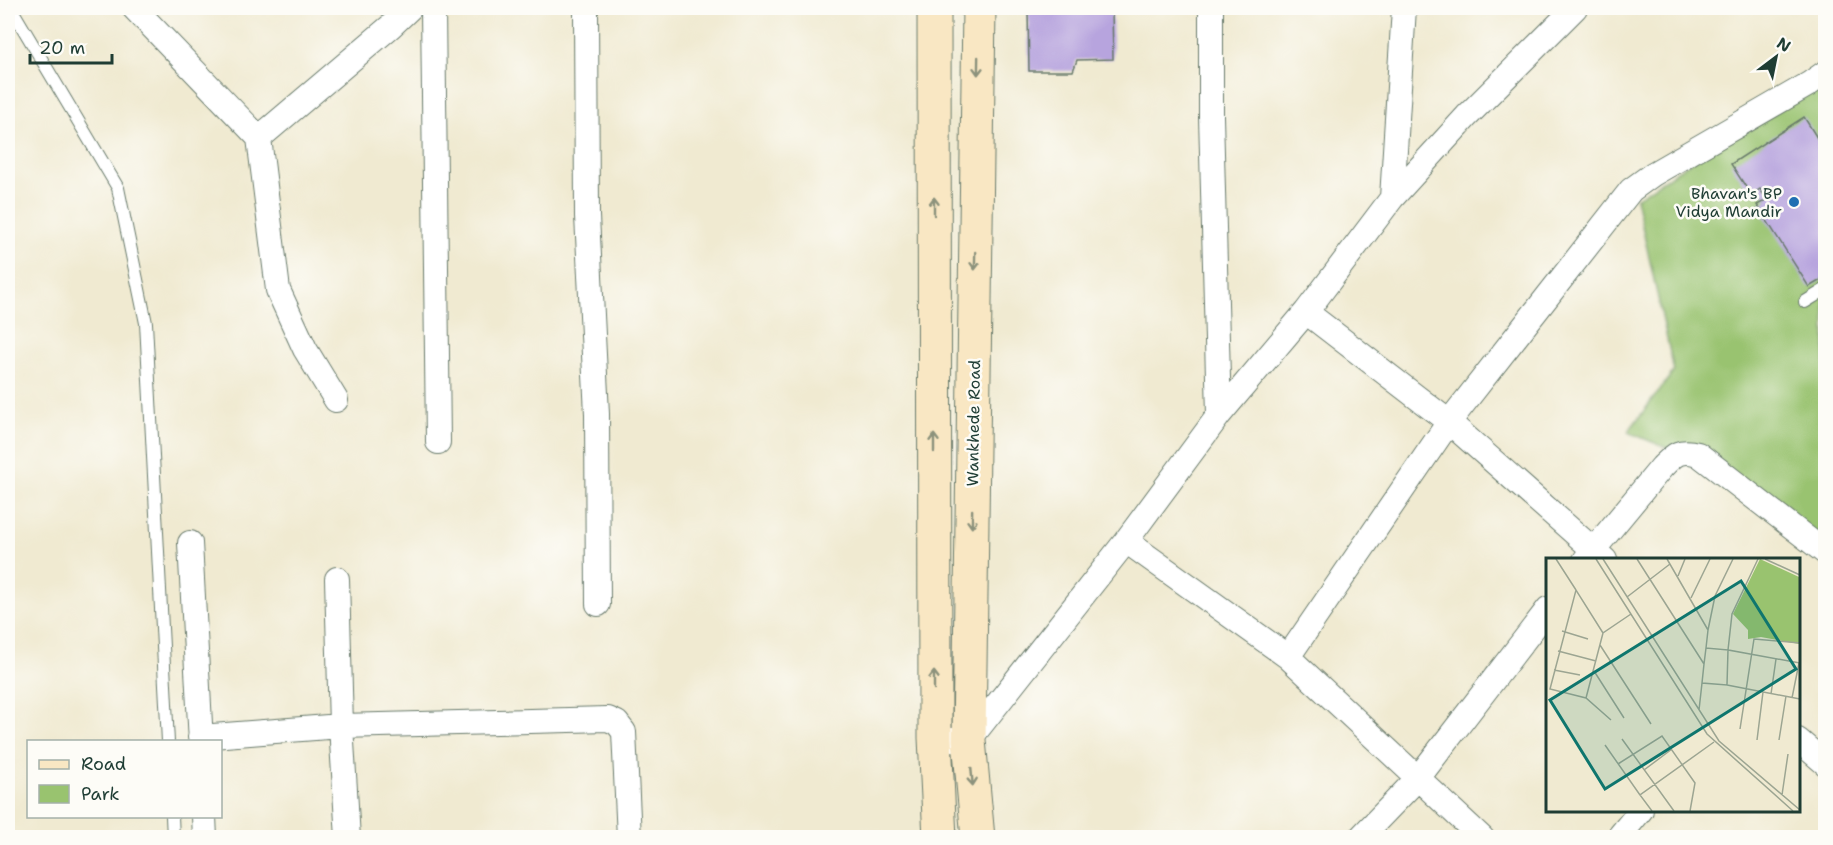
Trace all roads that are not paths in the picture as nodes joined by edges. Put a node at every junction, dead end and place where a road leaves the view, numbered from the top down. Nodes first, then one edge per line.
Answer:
1 (11, 8) edge
2 (134, 8) edge
3 (410, 8) edge
4 (433, 8) edge
5 (586, 8) edge
6 (934, 8) edge
7 (979, 8) edge
8 (1211, 8) edge
9 (1404, 8) edge
10 (1575, 8) edge
11 (1826, 72) edge
12 (259, 138) junction
13 (1392, 198) junction
14 (1826, 289) edge
15 (1805, 302) dead end
16 (1306, 312) junction
17 (336, 400) dead end
18 (1219, 415) junction
19 (1449, 422) junction
20 (438, 442) dead end
21 (1126, 541) junction
22 (190, 543) dead end
23 (1826, 553) edge
24 (1595, 556) edge
25 (337, 579) dead end
26 (598, 604) dead end
27 (1546, 612) edge
28 (1288, 657) junction
29 (341, 726) junction
30 (934, 738) junction
31 (200, 739) edge
32 (168, 740) edge
33 (969, 740) junction
34 (1800, 742) edge
35 (1826, 764) edge
36 (1418, 778) junction
37 (1639, 812) edge
38 (172, 818) edge
39 (204, 818) edge
40 (173, 837) edge
41 (206, 837) edge
42 (348, 837) edge
43 (629, 837) edge
44 (940, 837) edge
45 (978, 837) edge
46 (1360, 837) edge
47 (1482, 837) edge
48 (1618, 837) edge

1 - 32 lane
2 - 12 street
3 - 12 street
4 - 20 street
5 - 26 street
30 -> 6 main road
7 -> 33 main road, Wankhede Road
8 - 18 street
9 - 13 street
10 - 13 street
11 - 19 street
12 - 17 street
13 - 16 street
14 - 15 lane
16 - 18 street
16 - 19 street
18 - 21 street
19 - 24 street
19 - 28 street
21 - 28 street
21 - 33 street
22 - 31 street
23 - 24 street
25 - 29 street
27 - 36 street
28 - 36 street
29 - 31 street
29 - 42 street
29 - 43 street
30 - 33 street
30 - 44 main road
33 -> 45 main road, Wankhede Road
34 - 35 street
36 - 46 street
36 - 47 street
37 - 48 street
38 - 40 lane
39 - 41 street

